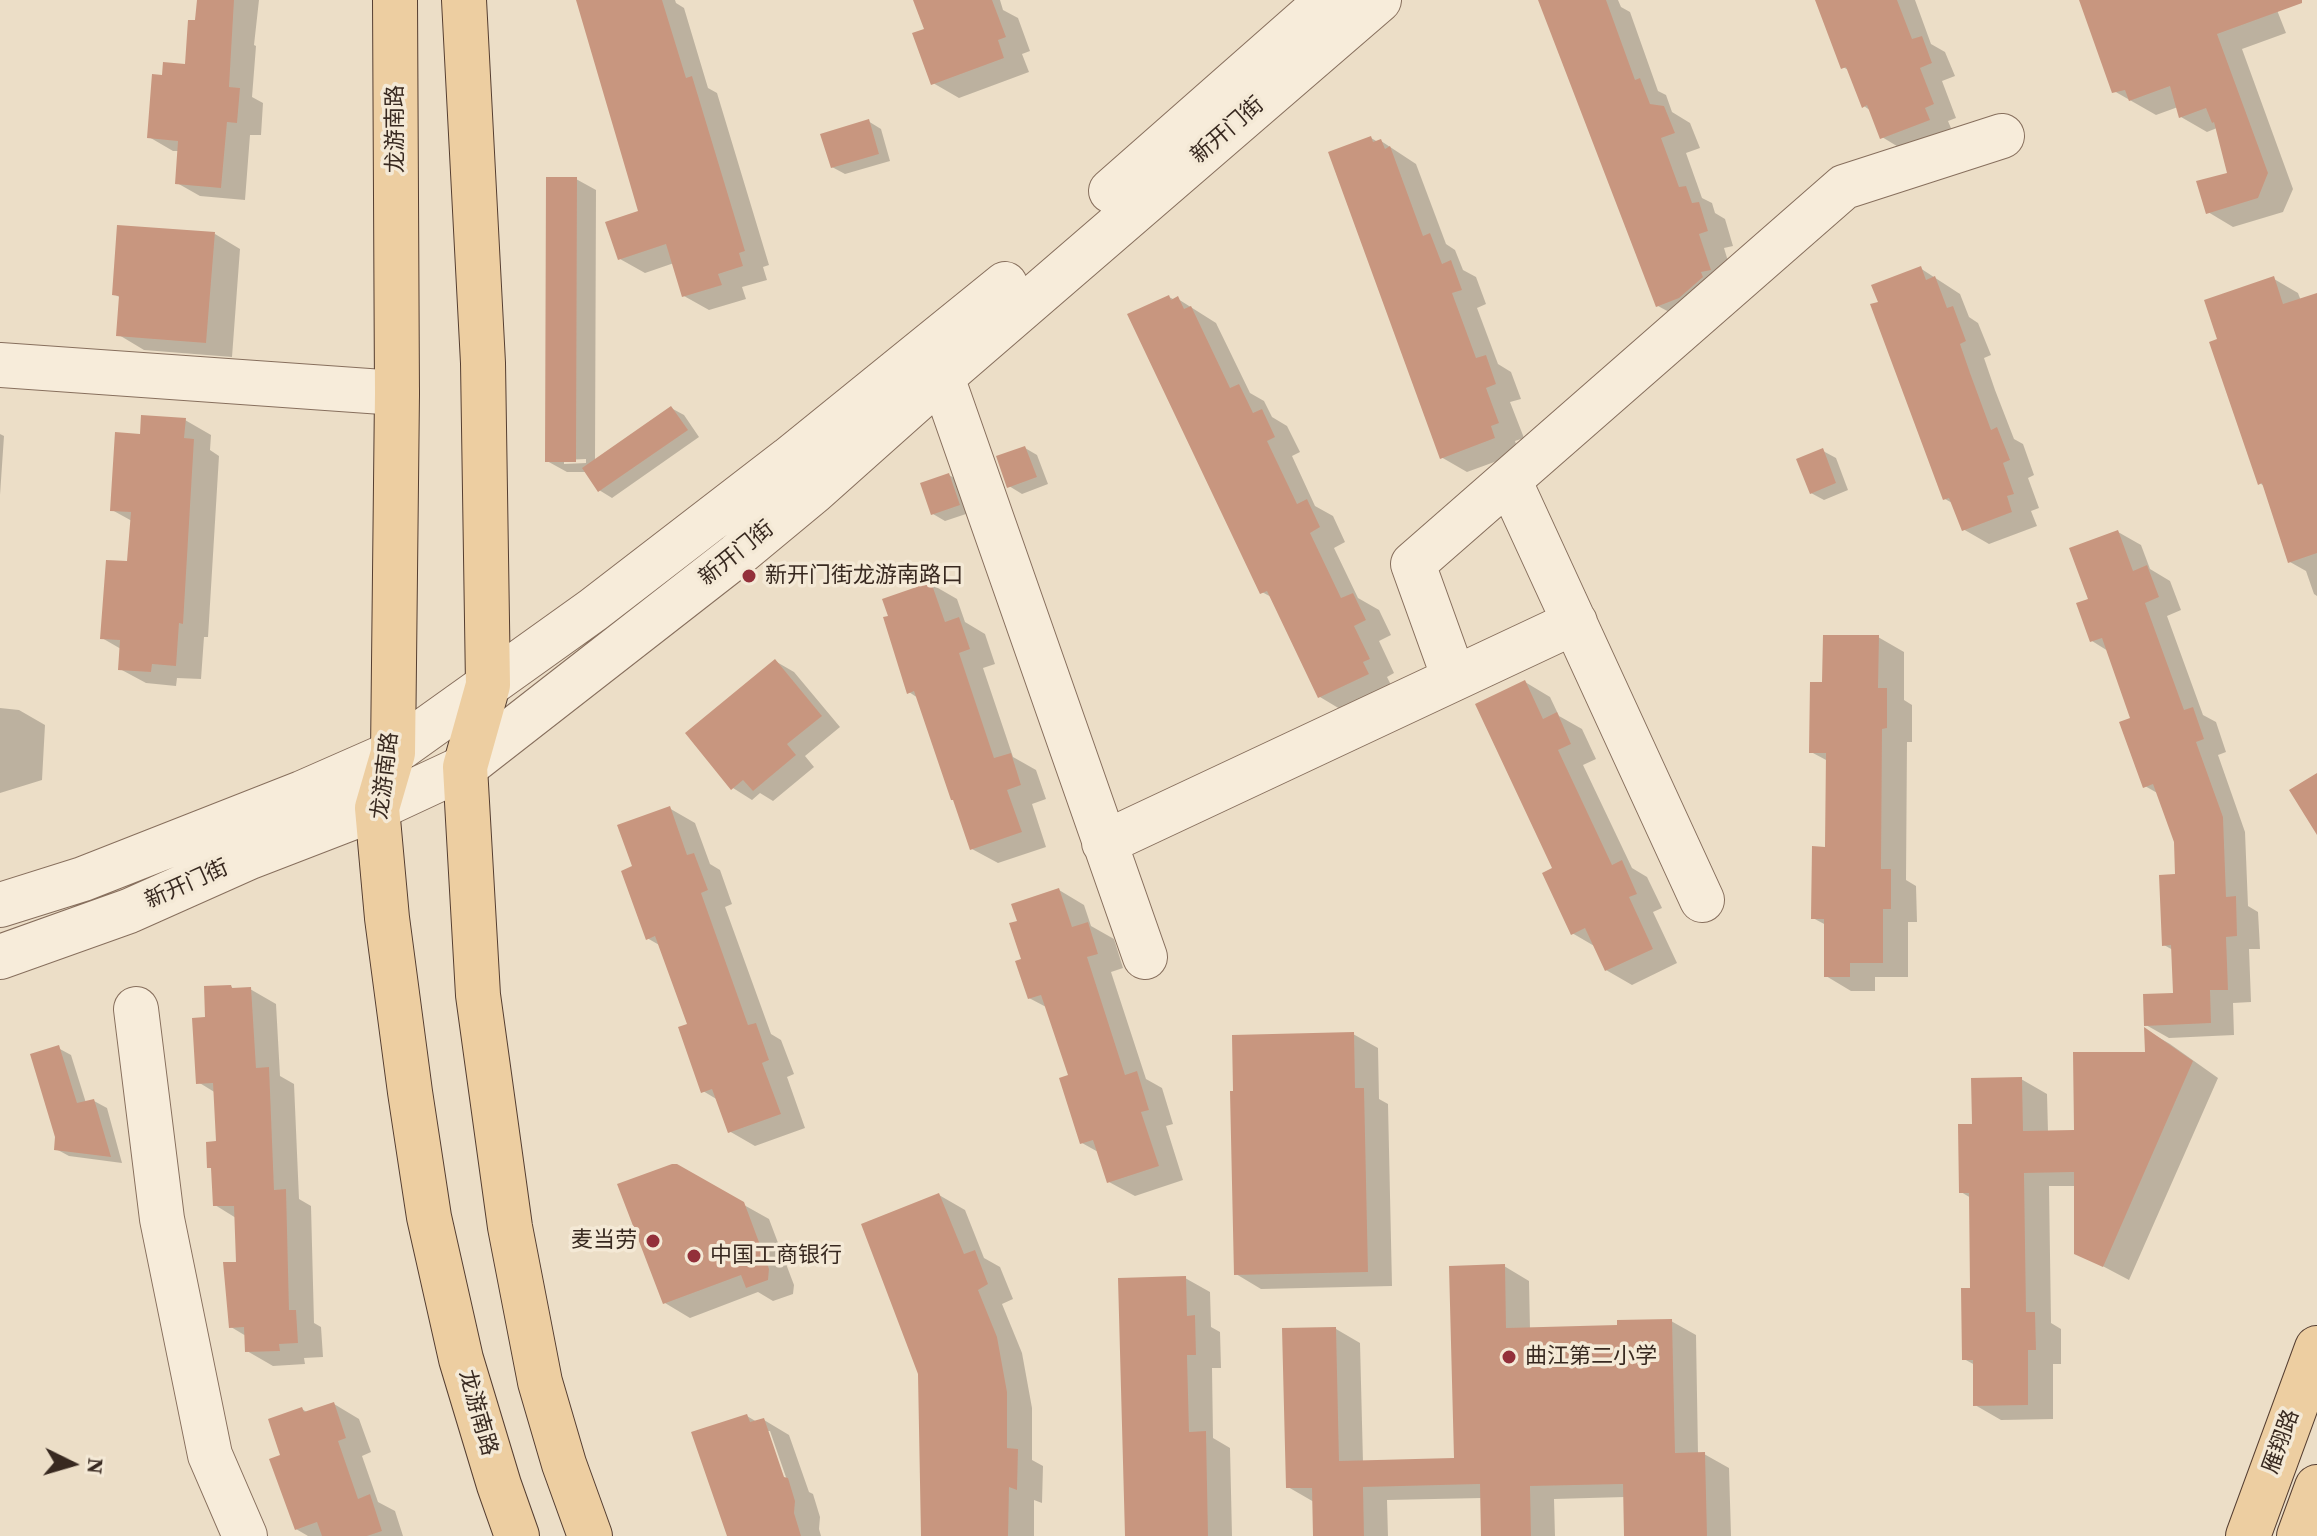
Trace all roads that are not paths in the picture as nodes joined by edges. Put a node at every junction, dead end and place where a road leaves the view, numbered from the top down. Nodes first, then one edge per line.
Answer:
1 (395, 0) edge
2 (464, 0) edge
3 (1328, 0) edge
4 (1379, 0) edge
5 (2002, 136) dead end
6 (0, 365) edge
7 (942, 377) junction
8 (397, 393) junction
9 (1509, 480) junction
10 (1575, 622) junction
11 (1454, 678) junction
12 (488, 685) junction
13 (393, 753) junction
14 (465, 767) junction
15 (377, 808) junction
16 (1104, 843) junction
17 (1702, 900) dead end
18 (0, 905) edge
19 (0, 957) edge
20 (1145, 957) dead end
21 (136, 1009) dead end
22 (2317, 1348) edge
23 (2317, 1487) edge
24 (245, 1536) edge
25 (517, 1536) edge
26 (590, 1536) edge
27 (2248, 1536) edge
28 (2299, 1536) edge

1 - 8 main road, 龙游南路
2 - 12 main road
3 - 12 street, 新开门街
4 - 7 street, 新开门街
5 - 9 street
6 - 8 street
7 - 14 street, 新开门街
7 - 16 street
8 - 13 main road, 龙游南路
9 - 10 street
9 - 11 street
10 - 11 street
10 - 17 street
11 - 16 street
12 - 13 street, 新开门街
12 - 14 main road
13 - 15 main road, 龙游南路
13 - 18 street, 新开门街
14 - 15 street, 新开门街
14 - 26 main road
15 - 19 street, 新开门街
15 - 25 main road, 龙游南路
16 - 20 street
21 - 24 street
22 - 27 main road, 雁翔路
23 - 28 main road

